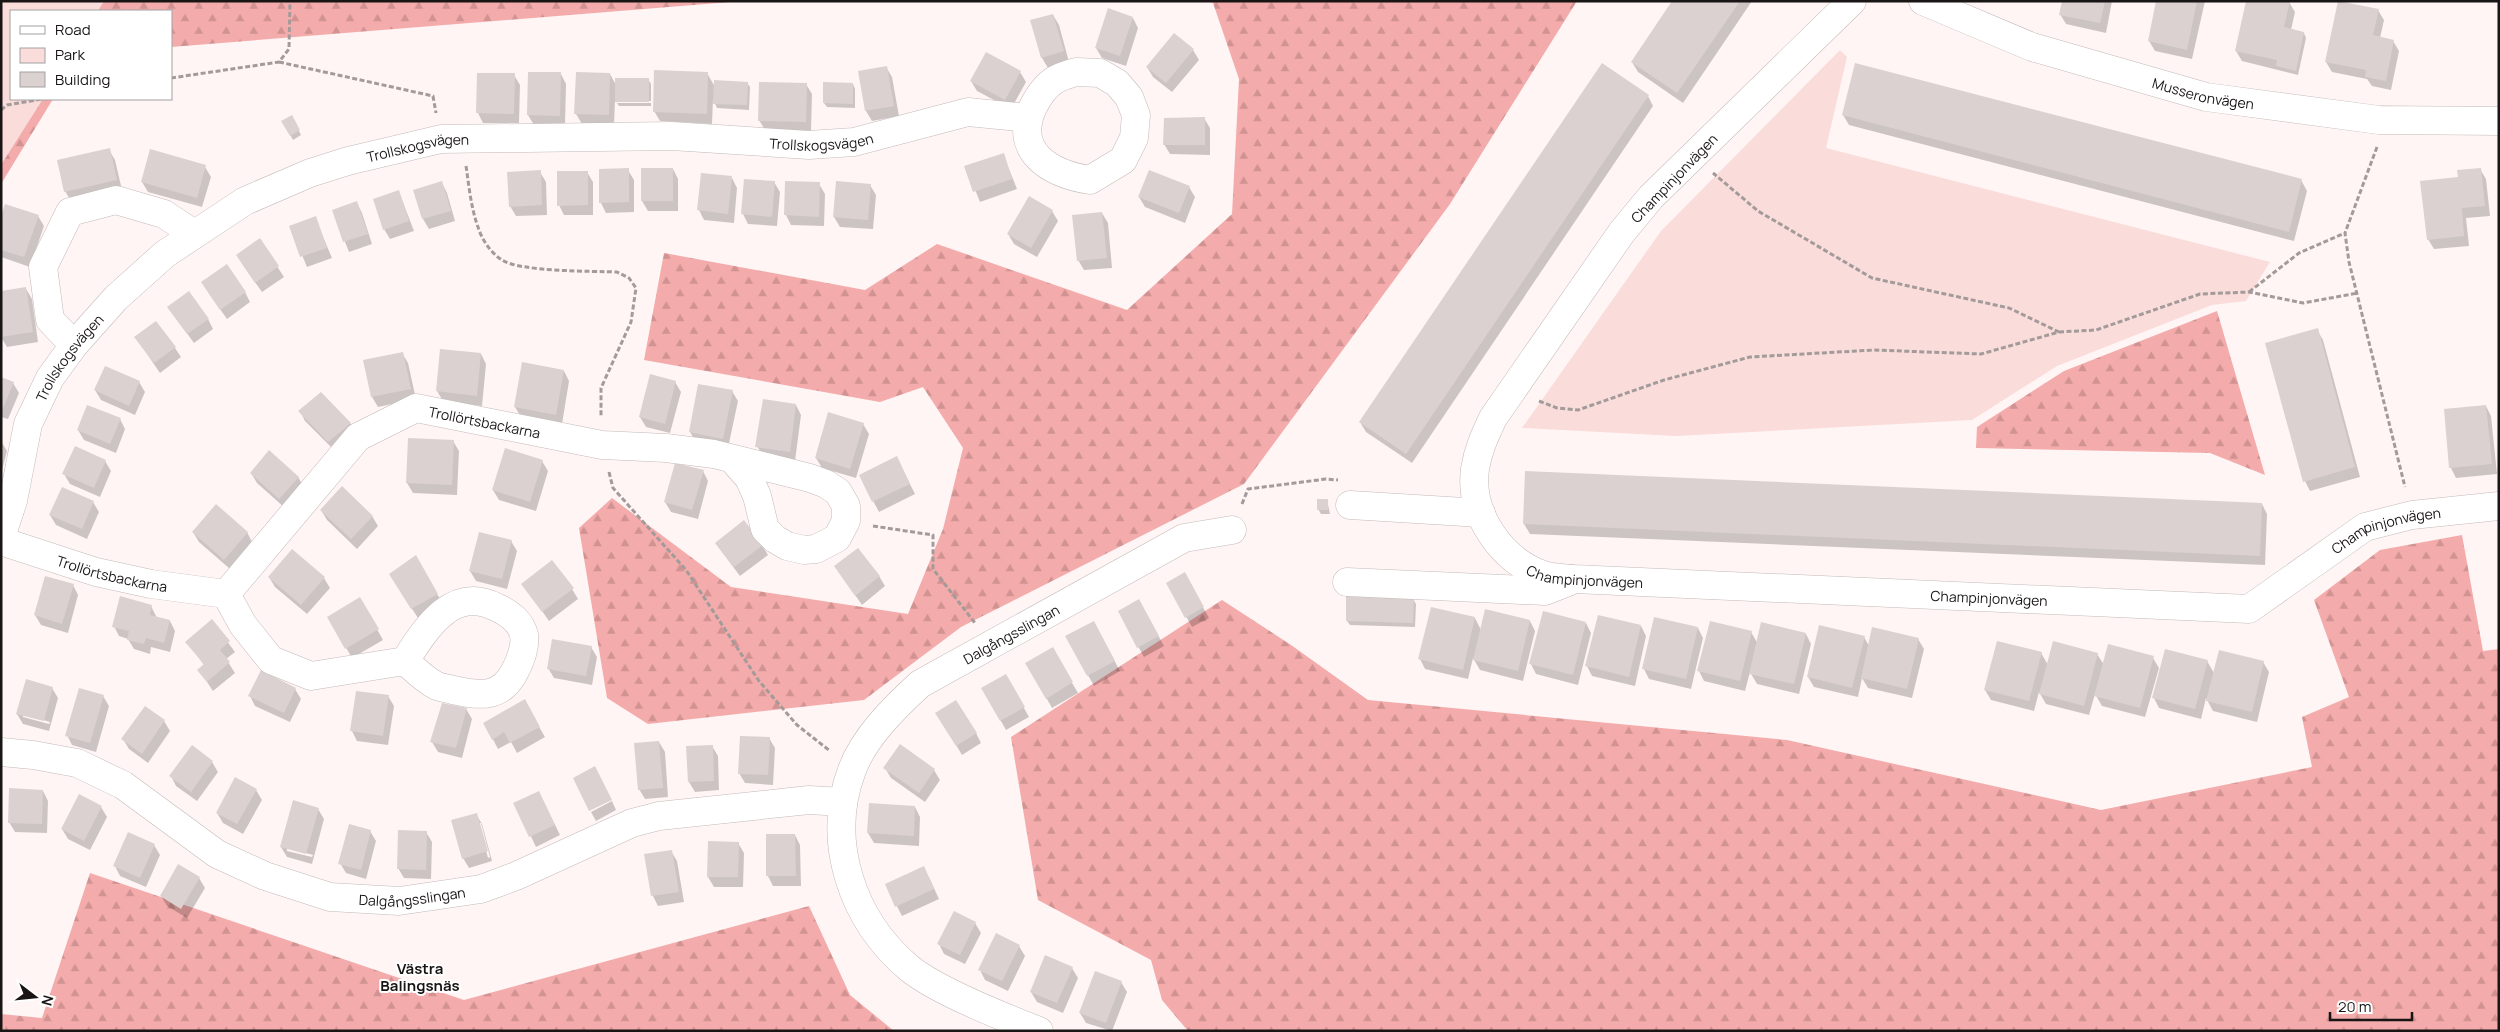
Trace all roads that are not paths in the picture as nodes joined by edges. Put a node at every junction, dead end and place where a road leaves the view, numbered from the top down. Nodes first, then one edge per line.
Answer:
1 (1852, 1) edge
2 (1922, 1) edge
3 (1028, 118) dead end
4 (2499, 121) edge
5 (194, 234) junction
6 (74, 345) junction
7 (732, 460) junction
8 (1350, 506) dead end
9 (2499, 506) edge
10 (1481, 514) junction
11 (1232, 530) dead end
12 (1, 537) edge
13 (1, 541) edge
14 (1574, 579) junction
15 (1347, 582) dead end
16 (226, 594) junction
17 (405, 661) dead end
18 (1, 752) edge
19 (843, 802) junction
20 (1039, 1031) edge

1 - 10 street, Champinjonvägen
2 - 4 street, Musseronvägen
3 - 5 street, Trollskogsvägen
5 - 6 street, Trollskogsvägen
5 - 6 street
6 - 12 street, Trollskogsvägen
7 - 7 street, Trollörtsbackarna
7 - 16 street, Trollörtsbackarna
8 - 10 street
9 - 14 street, Champinjonvägen
10 - 14 street, Champinjonvägen
11 - 19 street, Dalgångsslingan
13 - 16 street, Trollörtsbackarna
14 - 15 street
16 - 17 street
18 - 19 street, Dalgångsslingan
19 - 20 street, Dalgångsslingan

